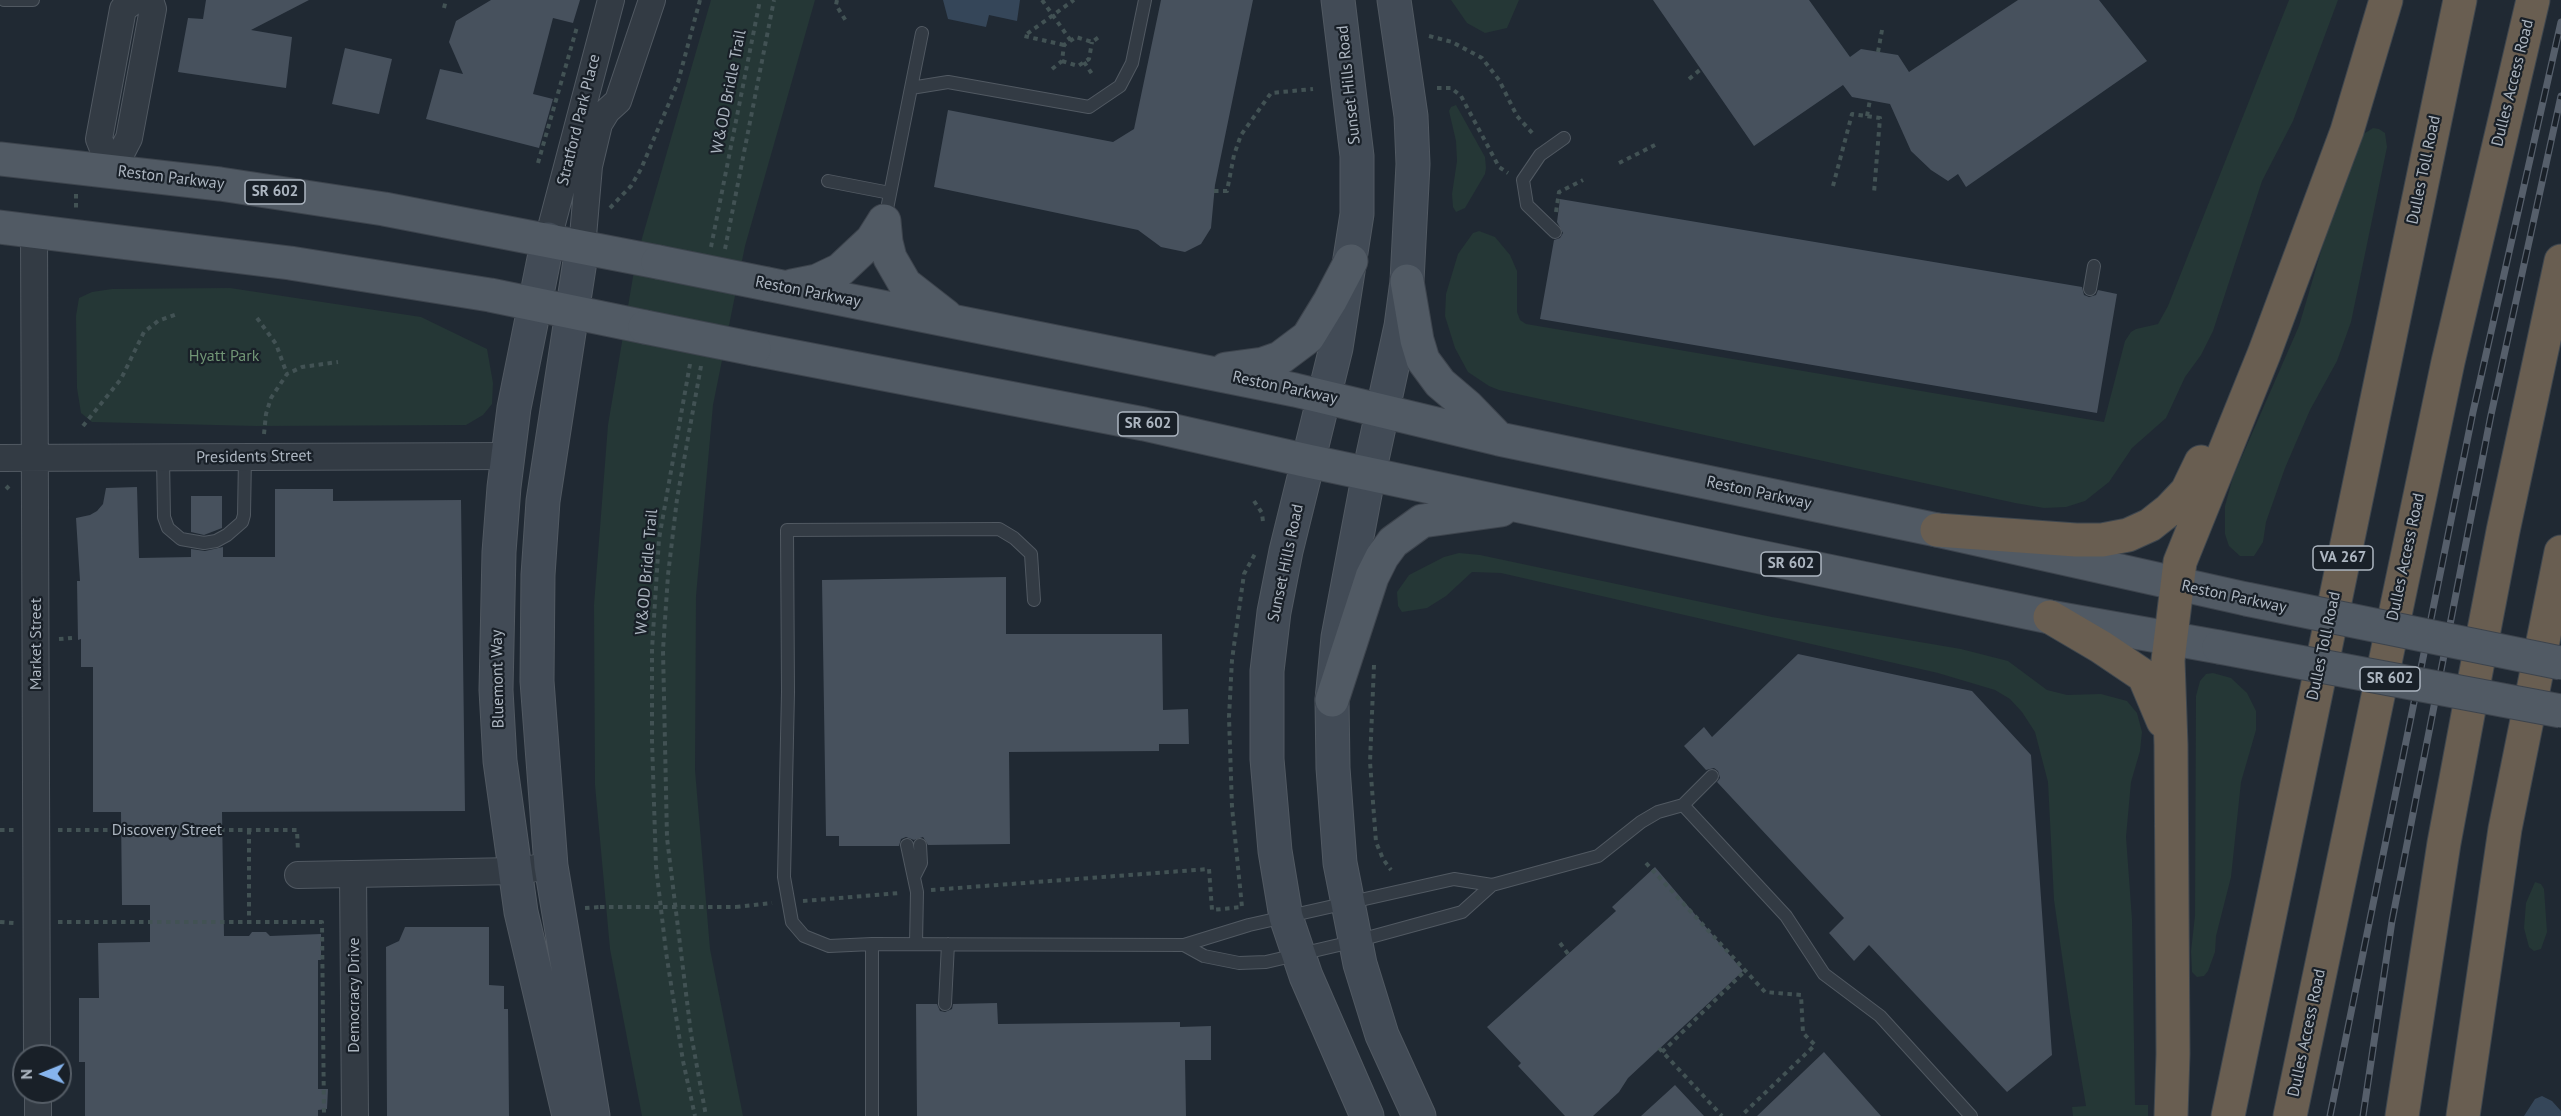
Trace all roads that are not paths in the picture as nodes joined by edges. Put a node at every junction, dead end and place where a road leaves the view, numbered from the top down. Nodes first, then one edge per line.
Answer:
1 (4, 0) edge
2 (33, 0) edge
3 (135, 0) edge
4 (150, 0) edge
5 (611, 0) edge
6 (652, 0) edge
7 (1145, 0) edge
8 (1338, 0) edge
9 (1394, 0) edge
10 (2386, 0) edge
11 (2460, 0) edge
12 (2534, 0) edge
13 (922, 33) dead end
14 (912, 88) junction
15 (582, 103) junction
16 (607, 111) junction
17 (1564, 138) dead end
18 (0, 159) edge
19 (112, 171) junction
20 (828, 181) dead end
21 (887, 207) junction
22 (0, 228) edge
23 (34, 231) junction
24 (1555, 232) dead end
25 (548, 239) junction
26 (582, 248) junction
27 (1351, 261) junction
28 (2561, 261) edge
29 (2296, 262) junction
30 (2094, 266) dead end
31 (1407, 281) junction
32 (776, 286) junction
33 (2090, 289) dead end
34 (535, 304) junction
35 (572, 312) junction
36 (952, 321) junction
37 (1196, 370) junction
38 (1325, 396) junction
39 (1382, 411) junction
40 (1499, 439) junction
41 (508, 456) junction
42 (245, 457) junction
43 (0, 458) edge
44 (36, 458) junction
45 (163, 458) junction
46 (1308, 461) junction
47 (1369, 474) junction
48 (1532, 507) junction
49 (1937, 530) junction
50 (2561, 552) edge
51 (2176, 585) junction
52 (1034, 600) dead end
53 (2050, 617) junction
54 (2170, 636) junction
55 (2561, 663) edge
56 (1332, 700) junction
57 (2561, 711) edge
58 (2171, 745) junction
59 (1712, 776) dead end
60 (1683, 805) junction
61 (907, 845) dead end
62 (920, 845) dead end
63 (551, 866) junction
64 (515, 871) junction
65 (298, 874) dead end
66 (353, 874) junction
67 (914, 877) junction
68 (1492, 885) junction
69 (1347, 903) junction
70 (1286, 917) junction
71 (1356, 941) junction
72 (872, 944) junction
73 (916, 944) junction
74 (948, 944) junction
75 (1184, 945) junction
76 (1299, 954) junction
77 (945, 1004) dead end
78 (38, 1044) edge
79 (355, 1116) edge
80 (569, 1116) edge
81 (593, 1116) edge
82 (872, 1116) edge
83 (1367, 1116) edge
84 (1419, 1116) edge
85 (1971, 1116) edge
86 (2171, 1116) edge
87 (2228, 1116) edge
88 (2290, 1116) edge
89 (2402, 1116) edge
90 (2463, 1116) edge

1 - 2 lane
3 - 19 street
4 - 19 street
5 - 15 street, Stratford Park Place
6 - 16 street, Stratford Park Place
7 - 14 lane
8 - 27 main road, Sunset Hills Road
9 - 31 main road
10 - 29 highway
11 - 87 highway, Dulles Toll Road / VA 267
12 - 88 highway, Dulles Access Road
13 - 14 lane
14 - 21 lane
15 - 16 lane
15 - 25 street, Stratford Park Place
16 - 26 street, Stratford Park Place
17 - 24 lane
18 - 19 main road, Reston Parkway / SR 602
19 - 25 main road, Reston Parkway / SR 602
20 - 21 lane
21 - 32 main road
21 - 36 main road
22 - 23 main road, SR 602
23 - 34 main road, SR 602
23 - 44 street, Market Street
25 - 26 main road, Reston Parkway / SR 602
25 - 34 main road, Bluemont Way
26 - 32 main road, Reston Parkway / SR 602, bridge
26 - 35 main road
27 - 37 main road
27 - 38 main road, Sunset Hills Road
28 - 89 highway
29 - 49 highway
29 - 51 highway
30 - 33 lane
31 - 39 main road
31 - 40 main road
32 - 36 main road, Reston Parkway / SR 602
34 - 35 main road, SR 602
34 - 41 main road, Bluemont Way
35 - 46 main road, SR 602, bridge
35 - 63 main road
36 - 37 main road, Reston Parkway / SR 602
37 - 38 main road, Reston Parkway / SR 602
38 - 39 main road, Reston Parkway / SR 602
38 - 46 main road, Sunset Hills Road
39 - 40 main road, Reston Parkway / SR 602
39 - 47 main road
40 - 49 main road, Reston Parkway / SR 602
41 - 42 street, Presidents Street
41 - 64 main road, Bluemont Way
42 - 45 street, Presidents Street
42 - 45 lane
43 - 44 street, Presidents Street
44 - 45 street, Presidents Street
44 - 78 street, Market Street
46 - 47 main road, SR 602
46 - 70 main road, Sunset Hills Road
47 - 48 main road, SR 602
47 - 56 main road
48 - 53 main road, SR 602
48 - 56 main road
49 - 51 main road, Reston Parkway / SR 602
50 - 90 highway
51 - 54 highway
51 - 55 main road, Reston Parkway / SR 602, bridge
52 - 72 lane
53 - 54 main road, SR 602
53 - 58 highway
54 - 57 main road, SR 602, bridge
54 - 58 highway
56 - 69 main road
58 - 86 highway
59 - 60 lane
60 - 68 lane
60 - 85 lane
61 - 67 lane
62 - 67 lane
63 - 64 street
63 - 81 main road
64 - 66 street
64 - 80 main road, Bluemont Way
65 - 66 street
66 - 79 street, Democracy Drive
67 - 73 lane
68 - 69 lane
68 - 71 lane
69 - 70 lane
69 - 71 main road
70 - 75 lane
70 - 76 main road, Sunset Hills Road
71 - 76 lane
71 - 84 main road
72 - 73 lane
72 - 82 lane
73 - 74 lane
74 - 75 lane
74 - 77 lane
75 - 76 lane
76 - 83 main road, Sunset Hills Road

